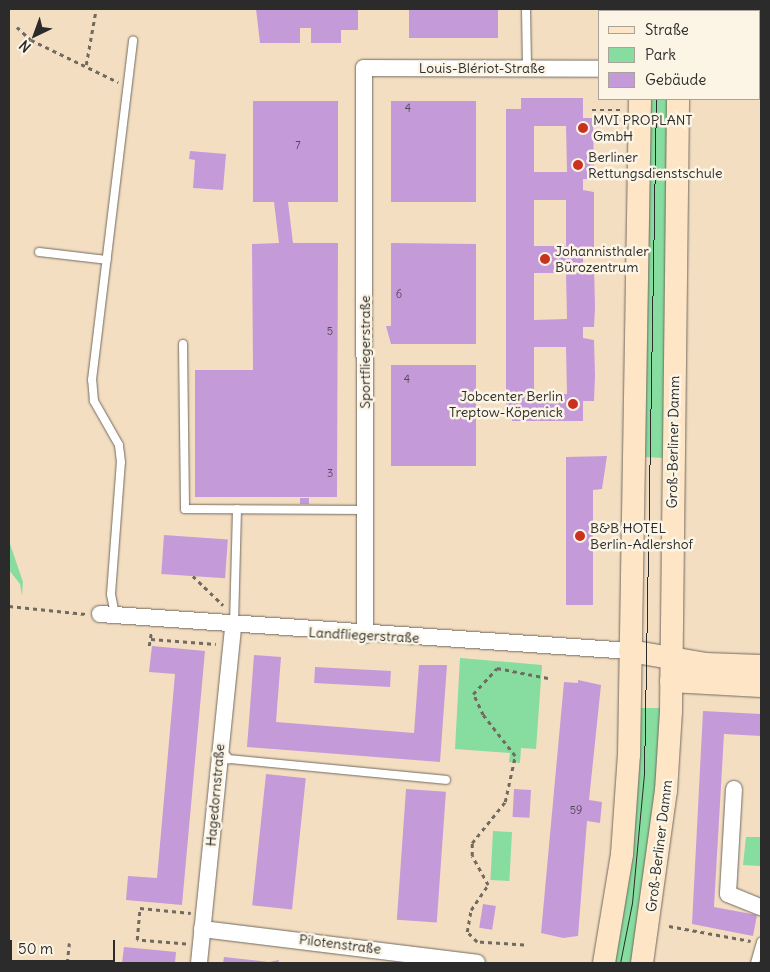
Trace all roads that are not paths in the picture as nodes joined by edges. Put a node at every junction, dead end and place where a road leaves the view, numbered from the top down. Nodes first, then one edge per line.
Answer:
1 (526, 9) edge
2 (133, 40) dead end
3 (364, 68) joint
4 (527, 68) junction
5 (598, 69) edge
6 (678, 100) edge
7 (631, 104) edge
8 (39, 252) dead end
9 (107, 260) junction
10 (184, 344) dead end
11 (238, 509) junction
12 (365, 510) junction
13 (108, 615) joint
14 (235, 620) junction
15 (365, 635) junction
16 (630, 651) junction
17 (671, 658) junction
18 (761, 666) edge
19 (671, 681) junction
20 (761, 686) edge
21 (220, 747) junction
22 (446, 780) dead end
23 (734, 789) dead end
24 (761, 907) edge
25 (203, 921) junction
26 (761, 942) edge
27 (432, 959) edge
28 (199, 963) edge
29 (477, 963) edge
30 (604, 963) edge
31 (642, 963) edge
32 (755, 963) edge

1 - 4 lane
2 - 9 lane
3 - 4 street, Louis-Blériot-Straße
3 - 12 street, Sportfliegerstraße
4 - 5 street, Louis-Blériot-Straße
6 - 17 main road, Groß-Berliner Damm
7 - 16 main road
8 - 9 lane
9 - 13 lane
10 - 11 lane
11 - 12 lane
11 - 14 lane
12 - 15 street, Sportfliegerstraße
13 - 14 street, Landfliegerstraße
14 - 15 street, Landfliegerstraße
14 - 21 street, Hagedornstraße
15 - 16 street, Landfliegerstraße
16 - 17 main road
16 - 19 main road
16 - 30 main road
17 - 18 main road
17 - 19 main road, Groß-Berliner Damm
19 - 20 main road
19 - 31 main road, Groß-Berliner Damm
21 - 22 lane
21 - 25 street, Hagedornstraße
23 - 24 street
25 - 27 street, Pilotenstraße
25 - 28 street, Hagedornstraße
26 - 32 lane
27 - 29 street, Pilotenstraße

